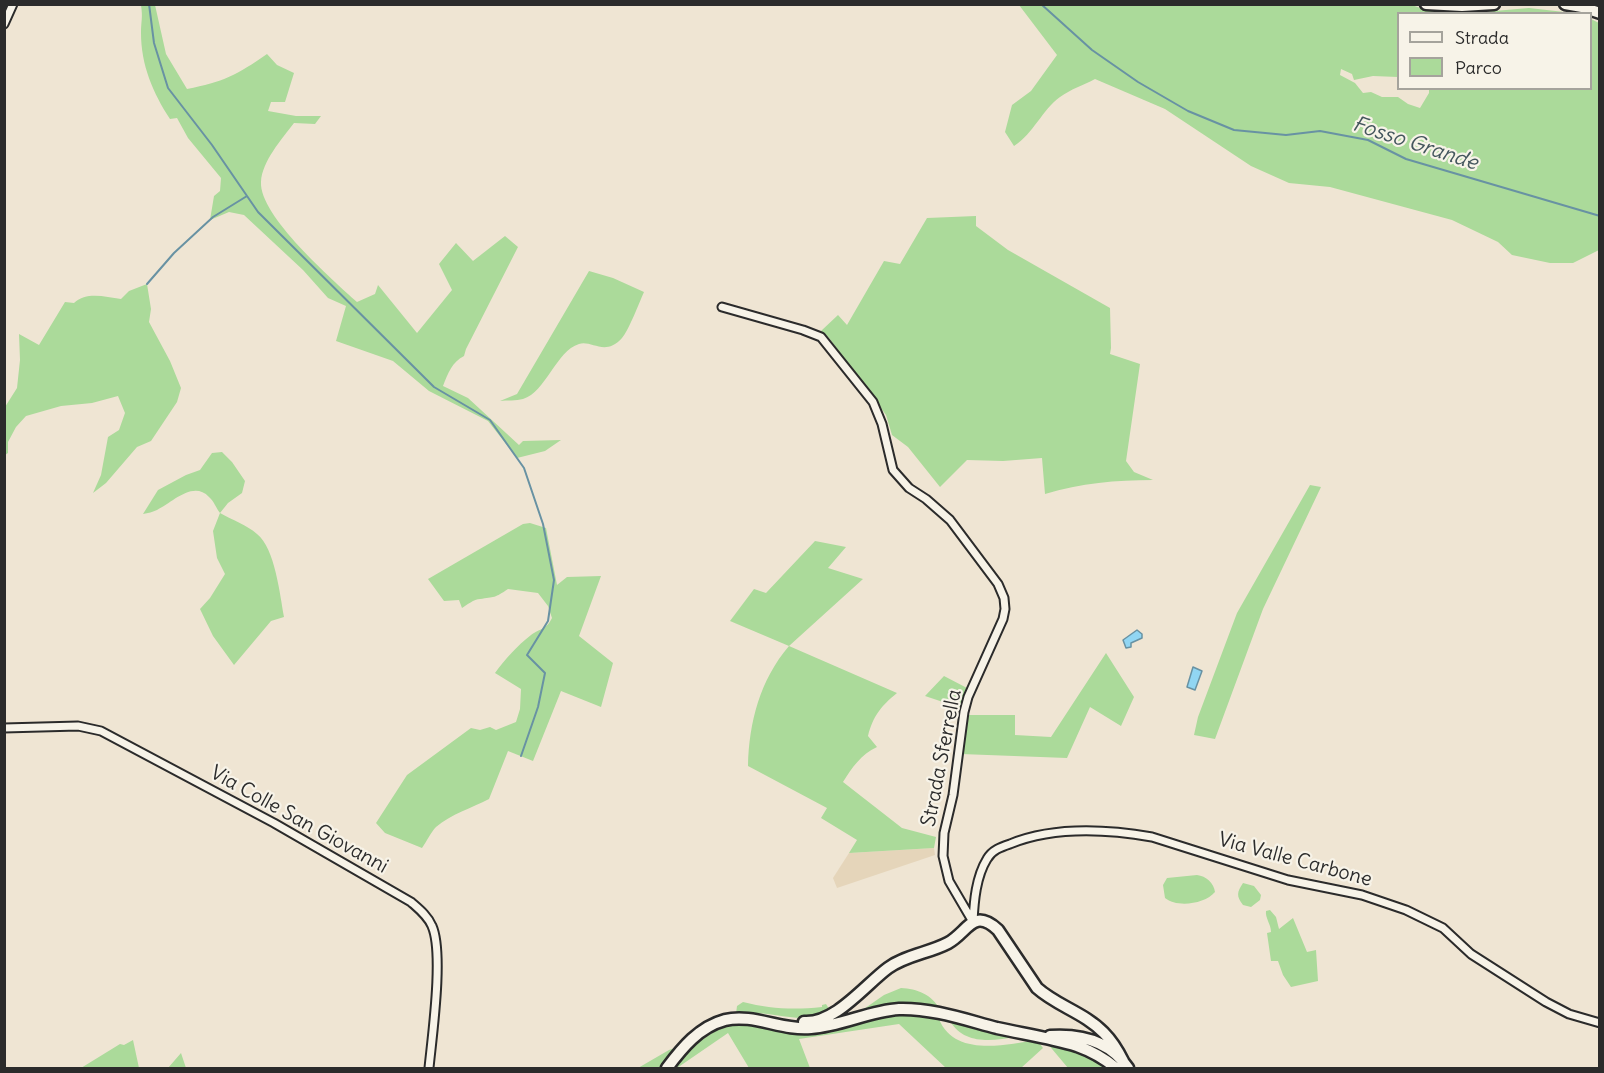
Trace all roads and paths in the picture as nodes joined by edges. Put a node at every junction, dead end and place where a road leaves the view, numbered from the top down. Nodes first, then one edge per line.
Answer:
1 (13, 4) edge
2 (1426, 4) edge
3 (1494, 4) edge
4 (1565, 4) edge
5 (1599, 13) edge
6 (4, 24) edge
7 (722, 307) dead end
8 (4, 728) edge
9 (973, 922) junction
10 (744, 1018) junction
11 (1089, 1022) junction
12 (1599, 1023) edge
13 (1102, 1031) junction
14 (1065, 1035) junction
15 (1042, 1038) junction
16 (1100, 1044) junction
17 (1076, 1046) junction
18 (1119, 1065) edge
19 (429, 1068) edge
20 (667, 1068) edge

1 - 6 street
2 - 3 street
4 - 5 street
7 - 9 street, Strada Sferrella
8 - 19 street, Via Colle San Giovanni
9 - 10 street
9 - 11 street
9 - 12 street, Via Valle Carbone
10 - 15 street
10 - 20 street
11 - 13 street
11 - 14 street
11 - 16 street
13 - 16 street
13 - 18 street
14 - 15 street
14 - 16 street
15 - 17 street
16 - 17 street
16 - 18 street
17 - 18 street

